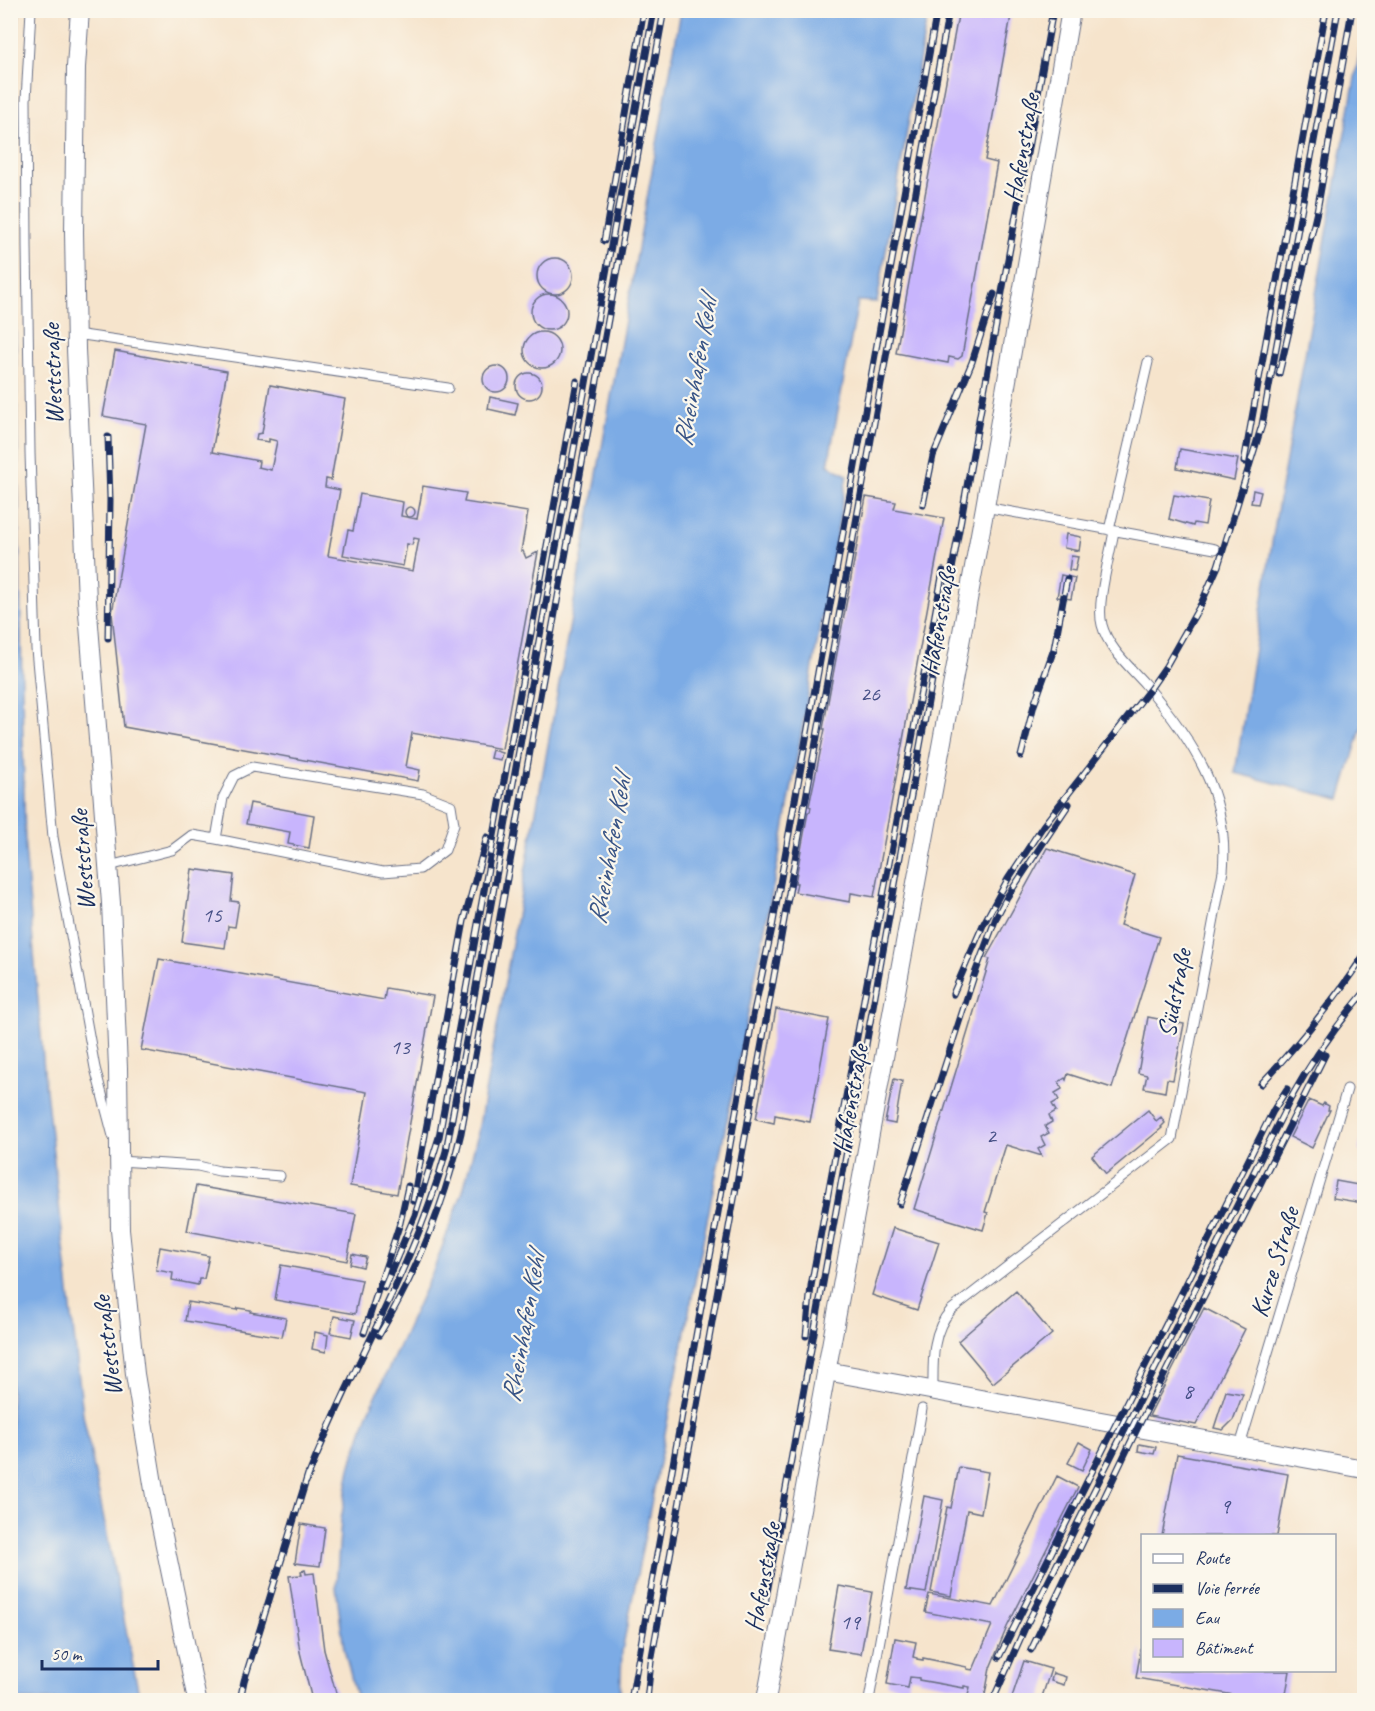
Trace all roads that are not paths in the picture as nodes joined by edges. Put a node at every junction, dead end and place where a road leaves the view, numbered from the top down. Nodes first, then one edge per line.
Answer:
1 (31, 10) edge
2 (80, 10) edge
3 (1071, 10) edge
4 (75, 334) junction
5 (1148, 362) dead end
6 (448, 388) dead end
7 (985, 507) junction
8 (1112, 530) junction
9 (1215, 549) dead end
10 (216, 839) junction
11 (108, 866) junction
12 (1347, 1089) dead end
13 (119, 1161) junction
14 (280, 1176) dead end
15 (826, 1371) junction
16 (933, 1390) junction
17 (922, 1409) dead end
18 (1240, 1446) junction
19 (1365, 1469) edge
20 (197, 1701) edge
21 (766, 1701) edge
22 (869, 1701) edge

1 - 13 lane
2 - 4 street, Weststraße
3 - 7 street, Hafenstraße
4 - 6 lane
4 - 11 street, Weststraße
5 - 8 lane, Südstraße
7 - 8 lane
7 - 15 street, Hafenstraße
8 - 9 lane
8 - 16 lane, Südstraße
10 - 10 lane
10 - 11 lane
11 - 13 street, Weststraße
12 - 18 lane, Kurze Straße
13 - 14 lane
13 - 20 street, Weststraße
15 - 16 street
15 - 21 street, Hafenstraße
16 - 18 street
17 - 22 lane
18 - 19 street

